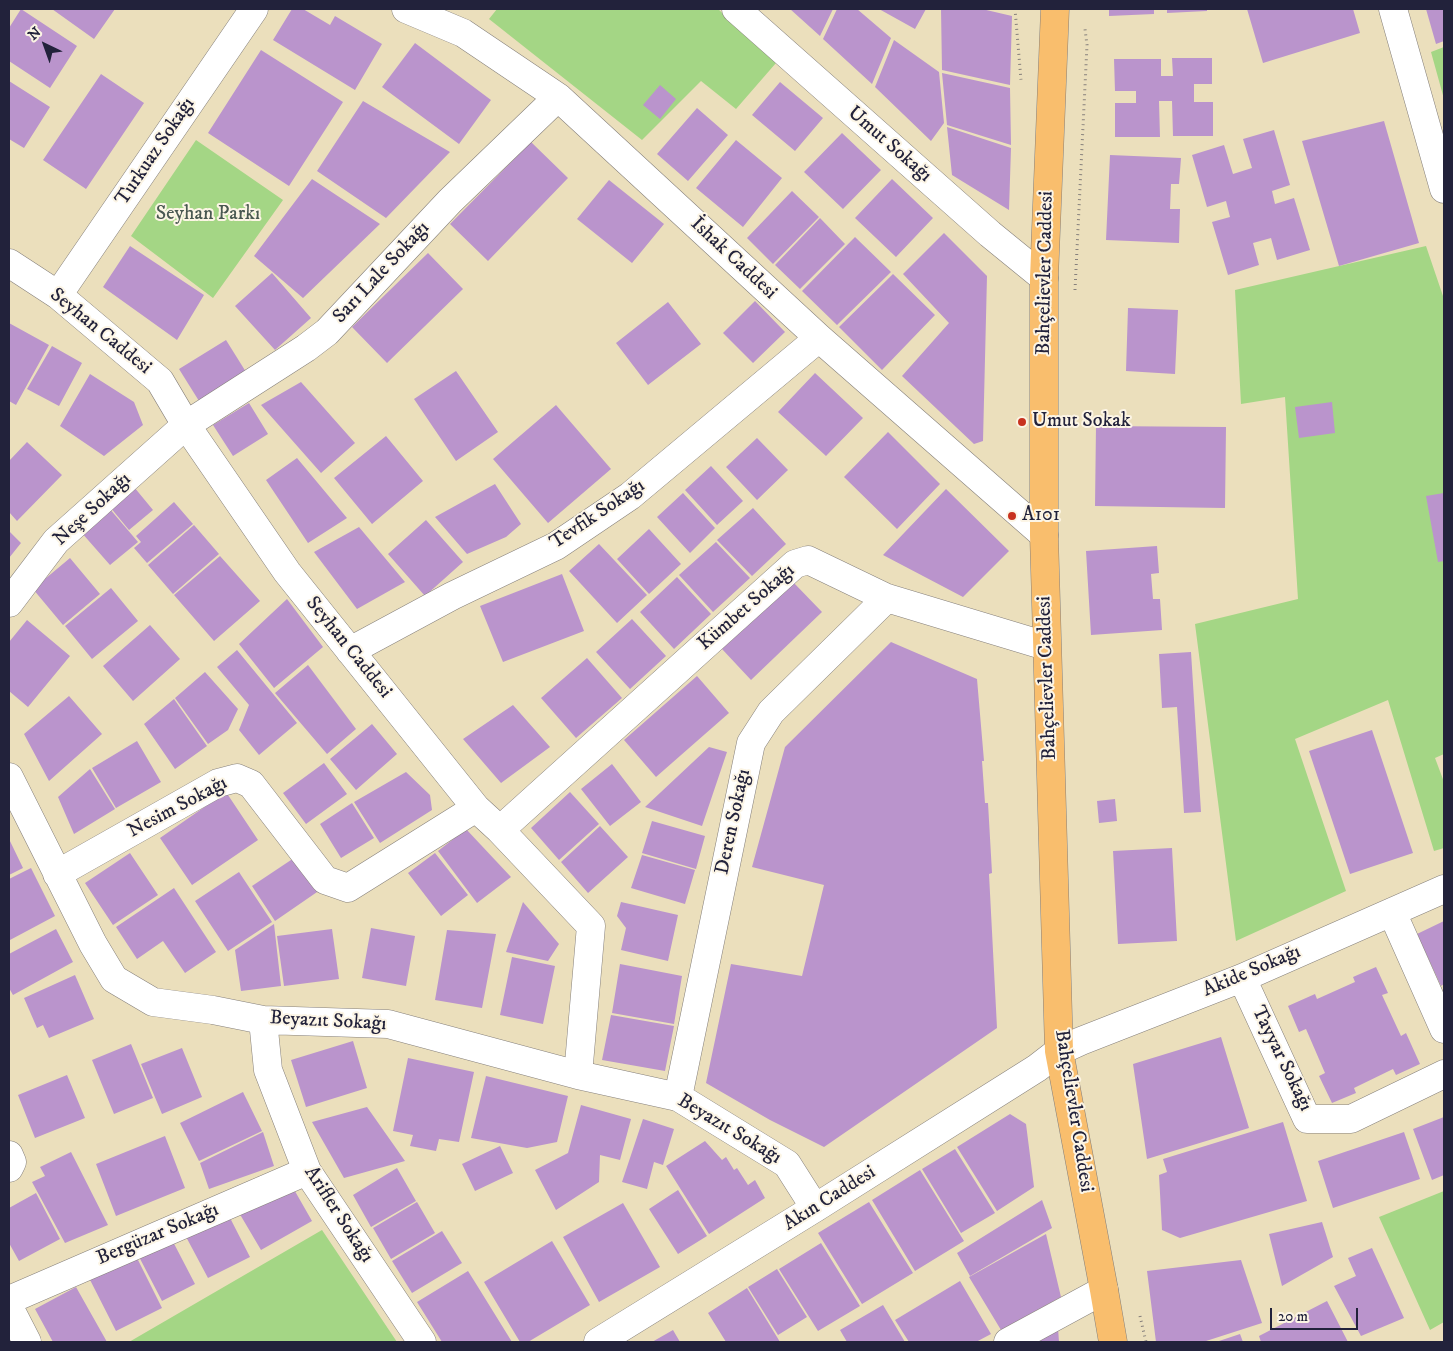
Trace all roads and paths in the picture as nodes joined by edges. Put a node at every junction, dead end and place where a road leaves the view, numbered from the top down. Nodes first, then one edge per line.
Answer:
1 (254, 9) edge
2 (406, 9) edge
3 (736, 9) edge
4 (1393, 9) edge
5 (1051, 12) edge
6 (1085, 27) dead end
7 (558, 97) junction
8 (1444, 189) edge
9 (9, 263) edge
10 (1044, 278) junction
11 (1075, 292) dead end
12 (58, 295) junction
13 (819, 338) junction
14 (186, 425) junction
15 (1044, 535) junction
16 (887, 598) junction
17 (9, 603) edge
18 (1046, 646) junction
19 (350, 651) junction
20 (9, 777) edge
21 (476, 808) junction
22 (500, 830) junction
23 (57, 874) junction
24 (1444, 890) edge
25 (1392, 912) junction
26 (1242, 978) junction
27 (263, 1020) junction
28 (1444, 1028) edge
29 (1059, 1051) junction
30 (578, 1074) junction
31 (1444, 1074) edge
32 (678, 1097) junction
33 (9, 1155) edge
34 (9, 1168) edge
35 (307, 1171) junction
36 (815, 1208) junction
37 (1104, 1290) junction
38 (9, 1300) edge
39 (9, 1307) edge
40 (1140, 1314) dead end
41 (27, 1342) edge
42 (422, 1342) edge
43 (598, 1342) edge
44 (1008, 1342) edge
45 (1113, 1342) edge
46 (1146, 1342) edge

1 - 12 street, Turkuaz Sokağı
2 - 7 street, İshak Caddesi
3 - 10 street, Umut Sokağı
4 - 8 street
5 - 10 main road, Bahçelievler Caddesi
6 - 11 path
7 - 13 street, İshak Caddesi
7 - 14 street, Sarı Lale Sokağı
9 - 12 street, Seyhan Caddesi
10 - 15 main road, Bahçelievler Caddesi
12 - 14 street, Seyhan Caddesi
13 - 15 street, İshak Caddesi
13 - 19 street, Tevfik Sokağı
14 - 17 street, Neşe Sokağı
14 - 19 street, Seyhan Caddesi
15 - 18 main road, Bahçelievler Caddesi
16 - 18 street, Kümbet Sokağı
16 - 22 street, Kümbet Sokağı
16 - 32 street, Deren Sokağı
18 - 29 main road, Bahçelievler Caddesi
19 - 21 street, Seyhan Caddesi
20 - 23 street, Beyazıt Sokağı
21 - 22 street, Seyhan Caddesi
21 - 23 street, Nesim Sokağı
22 - 30 street, Seyhan Caddesi
23 - 27 street, Beyazıt Sokağı
24 - 25 street, Akide Sokağı
25 - 26 street, Akide Sokağı
25 - 28 street
26 - 29 street, Akide Sokağı
26 - 31 street, Tayyar Sokağı
27 - 30 street, Beyazıt Sokağı
27 - 35 street, Arifler Sokağı
29 - 36 street, Akın Caddesi
29 - 37 main road, Bahçelievler Caddesi
30 - 32 street, Beyazıt Sokağı
32 - 36 street, Beyazıt Sokağı
33 - 34 street
35 - 38 street, Bergüzar Sokağı
35 - 42 street, Arifler Sokağı
36 - 43 street, Akın Caddesi
37 - 44 street
37 - 45 main road, Bahçelievler Caddesi
39 - 41 street
40 - 46 path

